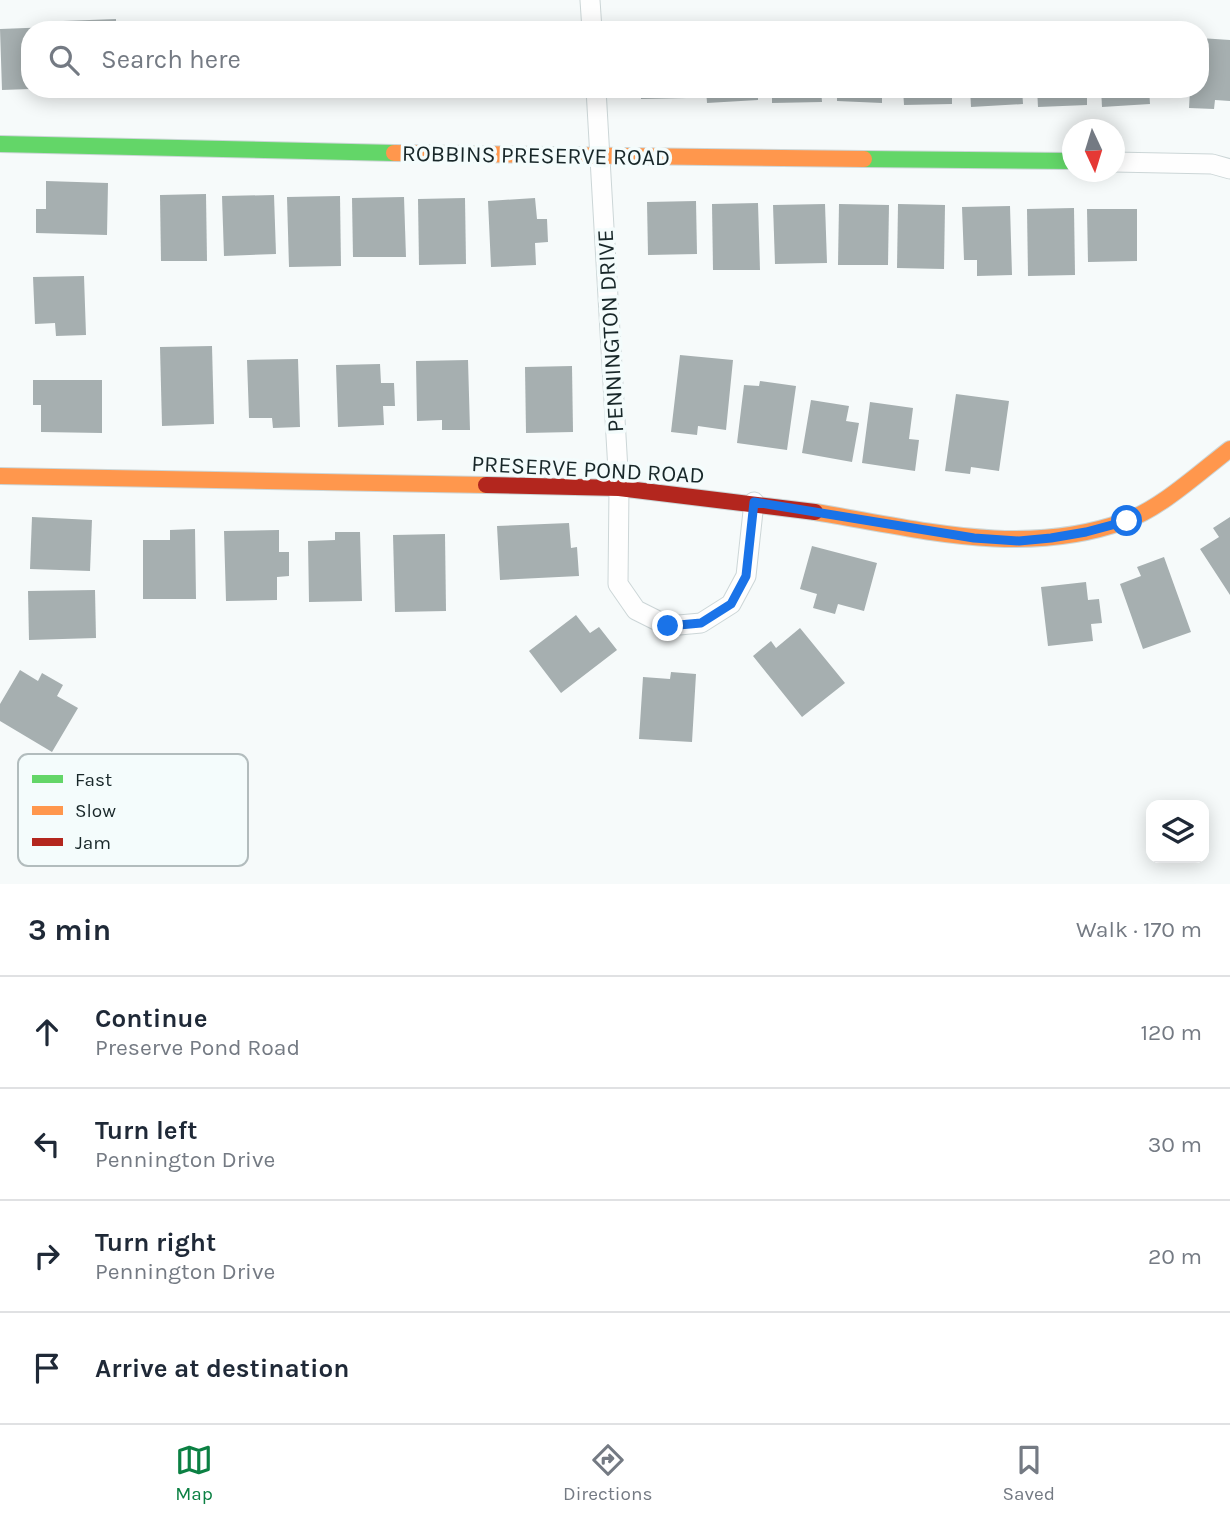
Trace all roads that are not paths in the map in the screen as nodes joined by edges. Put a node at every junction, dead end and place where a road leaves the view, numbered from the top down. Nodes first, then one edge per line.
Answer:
1 (590, 0) edge
2 (591, 21) edge
3 (597, 98) edge
4 (0, 144) edge
5 (600, 157) junction
6 (1062, 161) edge
7 (1125, 162) edge
8 (1230, 169) edge
9 (1230, 449) edge
10 (0, 475) edge
11 (619, 488) junction
12 (754, 502) junction

1 - 2 street
3 - 5 street, PENNINGTON DRIVE
4 - 5 street, ROBBINS PRESERVE ROAD
5 - 6 street, ROBBINS PRESERVE ROAD
5 - 11 street, PENNINGTON DRIVE
7 - 8 street
9 - 12 street, PRESERVE POND ROAD
10 - 11 street, PRESERVE POND ROAD
11 - 12 street, PRESERVE POND ROAD
11 - 12 street, PENNINGTON DRIVE

